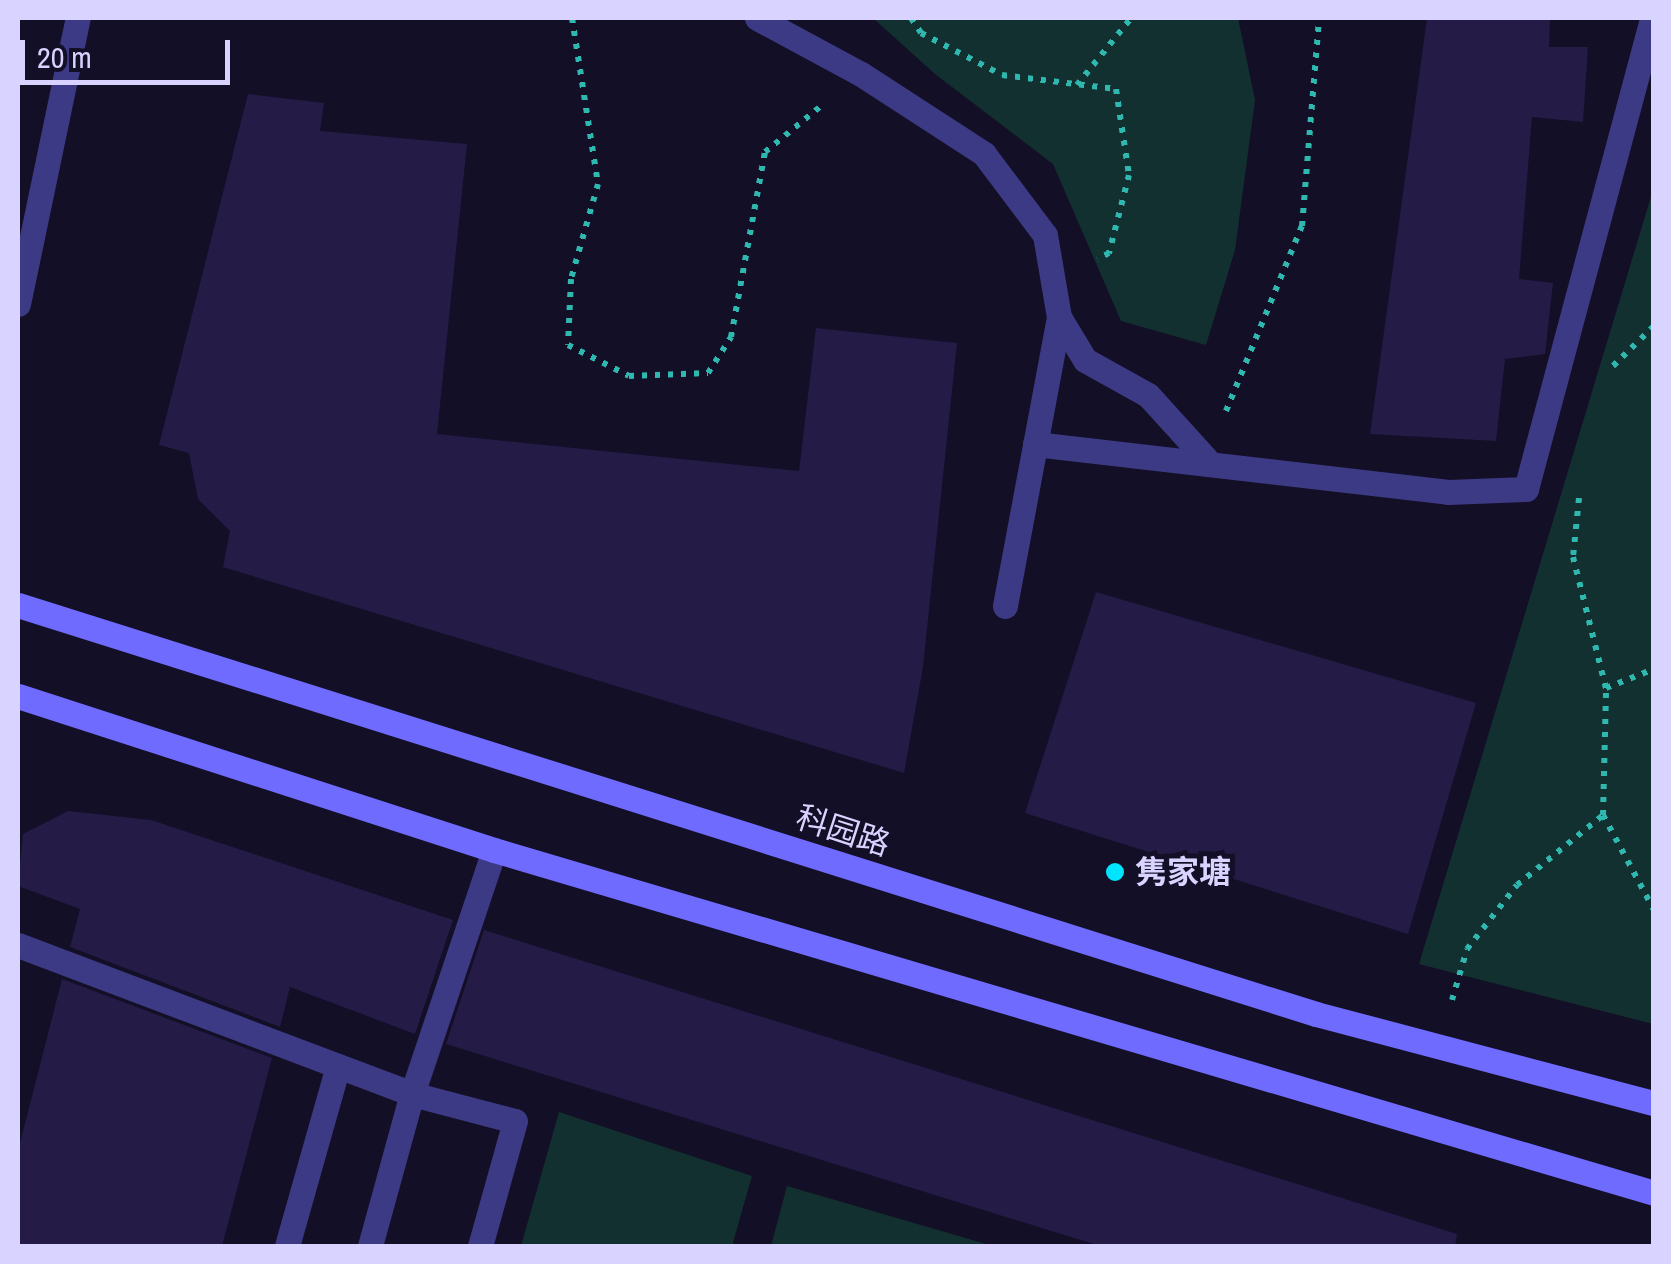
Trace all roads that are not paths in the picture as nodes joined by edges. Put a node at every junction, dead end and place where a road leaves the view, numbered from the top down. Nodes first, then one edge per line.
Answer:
1 (78, 18) edge
2 (757, 18) edge
3 (1652, 18) edge
4 (18, 304) edge
5 (1059, 317) junction
6 (1035, 444) junction
7 (1206, 460) junction
8 (18, 605) edge
9 (1006, 606) dead end
10 (18, 696) edge
11 (494, 850) junction
12 (18, 945) edge
13 (338, 1066) junction
14 (412, 1094) junction
15 (1654, 1103) edge
16 (1654, 1193) edge
17 (286, 1246) edge
18 (370, 1246) edge
19 (480, 1246) edge

1 - 4 street
2 - 5 street
3 - 7 street
5 - 6 street
5 - 7 street
6 - 7 street
6 - 9 street
8 - 15 street, 科园路
10 - 11 street
11 - 14 street
11 - 16 street
12 - 13 street
13 - 14 street
13 - 17 street
14 - 18 street
14 - 19 street

